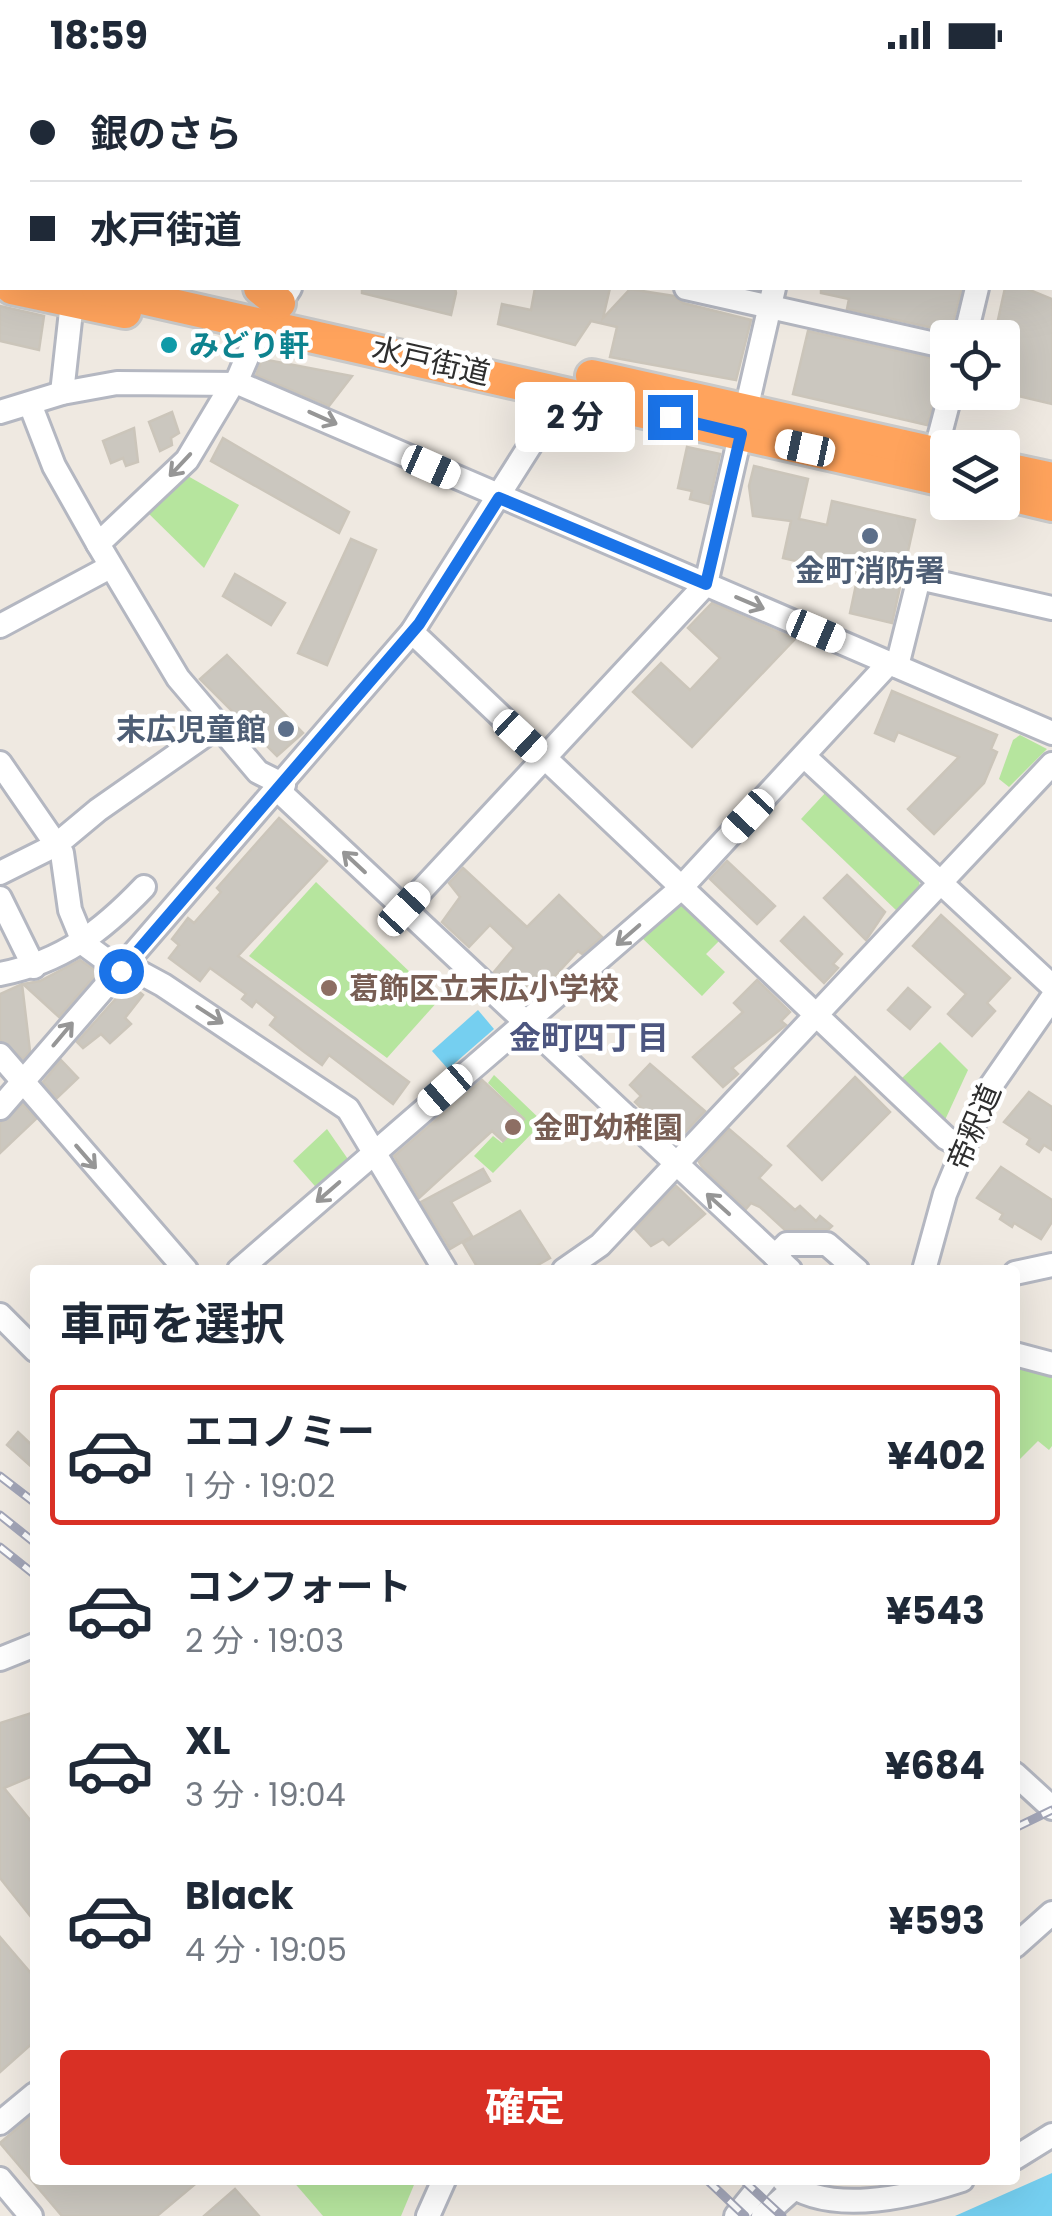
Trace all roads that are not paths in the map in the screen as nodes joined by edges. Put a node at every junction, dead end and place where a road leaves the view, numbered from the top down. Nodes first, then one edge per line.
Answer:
1 (36, 290) edge
2 (211, 290) edge
3 (705, 290) edge
4 (977, 290) edge
5 (85, 294) edge
6 (772, 297) edge
7 (274, 300) edge
8 (969, 320) edge
9 (930, 342) edge
10 (234, 383) junction
11 (62, 392) junction
12 (564, 392) junction
13 (30, 404) junction
14 (0, 412) edge
15 (744, 422) junction
16 (930, 460) edge
17 (1020, 472) edge
18 (1052, 479) edge
19 (499, 498) junction
20 (1020, 498) edge
21 (1052, 505) edge
22 (98, 544) junction
23 (110, 567) junction
24 (706, 584) junction
25 (1052, 608) edge
26 (0, 626) edge
27 (412, 632) junction
28 (893, 664) junction
29 (218, 726) junction
30 (1052, 733) edge
31 (804, 756) junction
32 (545, 760) junction
33 (0, 763) edge
34 (1052, 764) edge
35 (282, 788) junction
36 (56, 845) junction
37 (0, 873) edge
38 (940, 881) junction
39 (144, 887) dead end
40 (680, 889) junction
41 (0, 898) edge
42 (404, 909) junction
43 (84, 944) junction
44 (34, 966) junction
45 (123, 968) junction
46 (0, 974) edge
47 (1052, 986) edge
48 (1052, 998) edge
49 (815, 1015) junction
50 (524, 1024) junction
51 (0, 1056) edge
52 (22, 1083) junction
53 (0, 1108) edge
54 (964, 1147) junction
55 (376, 1151) junction
56 (675, 1165) junction
57 (783, 1263) edge
58 (182, 1265) edge
59 (244, 1265) edge
60 (443, 1265) edge
61 (573, 1265) edge
62 (850, 1265) edge
63 (926, 1265) edge
64 (1052, 1265) edge
65 (1020, 1272) edge
66 (0, 1314) edge
67 (30, 1345) edge
68 (1020, 1355) edge
69 (1052, 1364) edge
70 (30, 1648) edge
71 (0, 1659) edge
72 (1020, 1777) edge
73 (1047, 1795) edge
74 (1052, 1913) edge
75 (1020, 1942) edge
76 (30, 2098) edge
77 (0, 2123) edge
78 (1052, 2135) edge
79 (1020, 2155) edge
80 (0, 2179) edge
81 (442, 2185) edge
82 (761, 2185) edge
83 (787, 2185) edge
84 (943, 2185) edge
85 (31, 2216) edge
86 (428, 2216) edge
87 (736, 2216) edge
88 (763, 2216) edge

1 - 5 highway, 水戸街道
2 - 7 highway, 水戸街道
3 - 6 street
4 - 8 street
5 - 7 highway, 水戸街道
5 - 11 street
6 - 9 street
6 - 15 street
7 - 10 street
7 - 12 highway, 水戸街道
7 - 15 highway, 水戸街道
10 - 11 street
10 -> 19 street
10 -> 22 street
11 - 13 street
12 - 15 highway, 水戸街道
12 - 19 street
13 - 14 street
13 - 22 street
15 - 16 highway, 水戸街道
15 - 24 street
17 - 18 highway
19 - 24 street
19 - 27 street
20 - 21 highway
22 - 23 street
23 - 26 street
23 - 29 street
24 -> 28 street
24 - 32 street
25 - 28 street
27 - 32 street
27 - 35 street
28 - 30 street
28 - 31 street
29 - 35 street
29 - 36 street
31 - 38 street
31 - 40 street
32 - 40 street
32 - 42 street
33 - 36 street
34 - 38 street
42 -> 35 street
35 - 45 street
36 - 37 street
36 - 43 street
38 - 47 street
38 - 49 street
39 - 43 street
40 - 49 street
40 -> 50 street
41 - 44 street
42 - 50 street
43 - 44 street
43 - 45 street
44 - 46 street
52 -> 45 street
45 -> 55 street
48 - 54 street, 帝釈道
49 - 54 street
49 - 56 street
50 - 55 street
50 - 56 street
51 - 52 street
52 - 53 street
52 -> 58 street
54 - 63 street, 帝釈道
55 -> 59 street
55 - 60 street
57 -> 56 street
56 - 61 street
57 - 62 street
64 - 65 street
66 - 67 street
68 - 69 street
70 - 71 street
72 - 73 street
74 - 75 street
76 - 77 street
78 - 79 street
80 - 85 street
81 - 86 street
82 - 87 street
83 - 84 street
83 - 88 street

